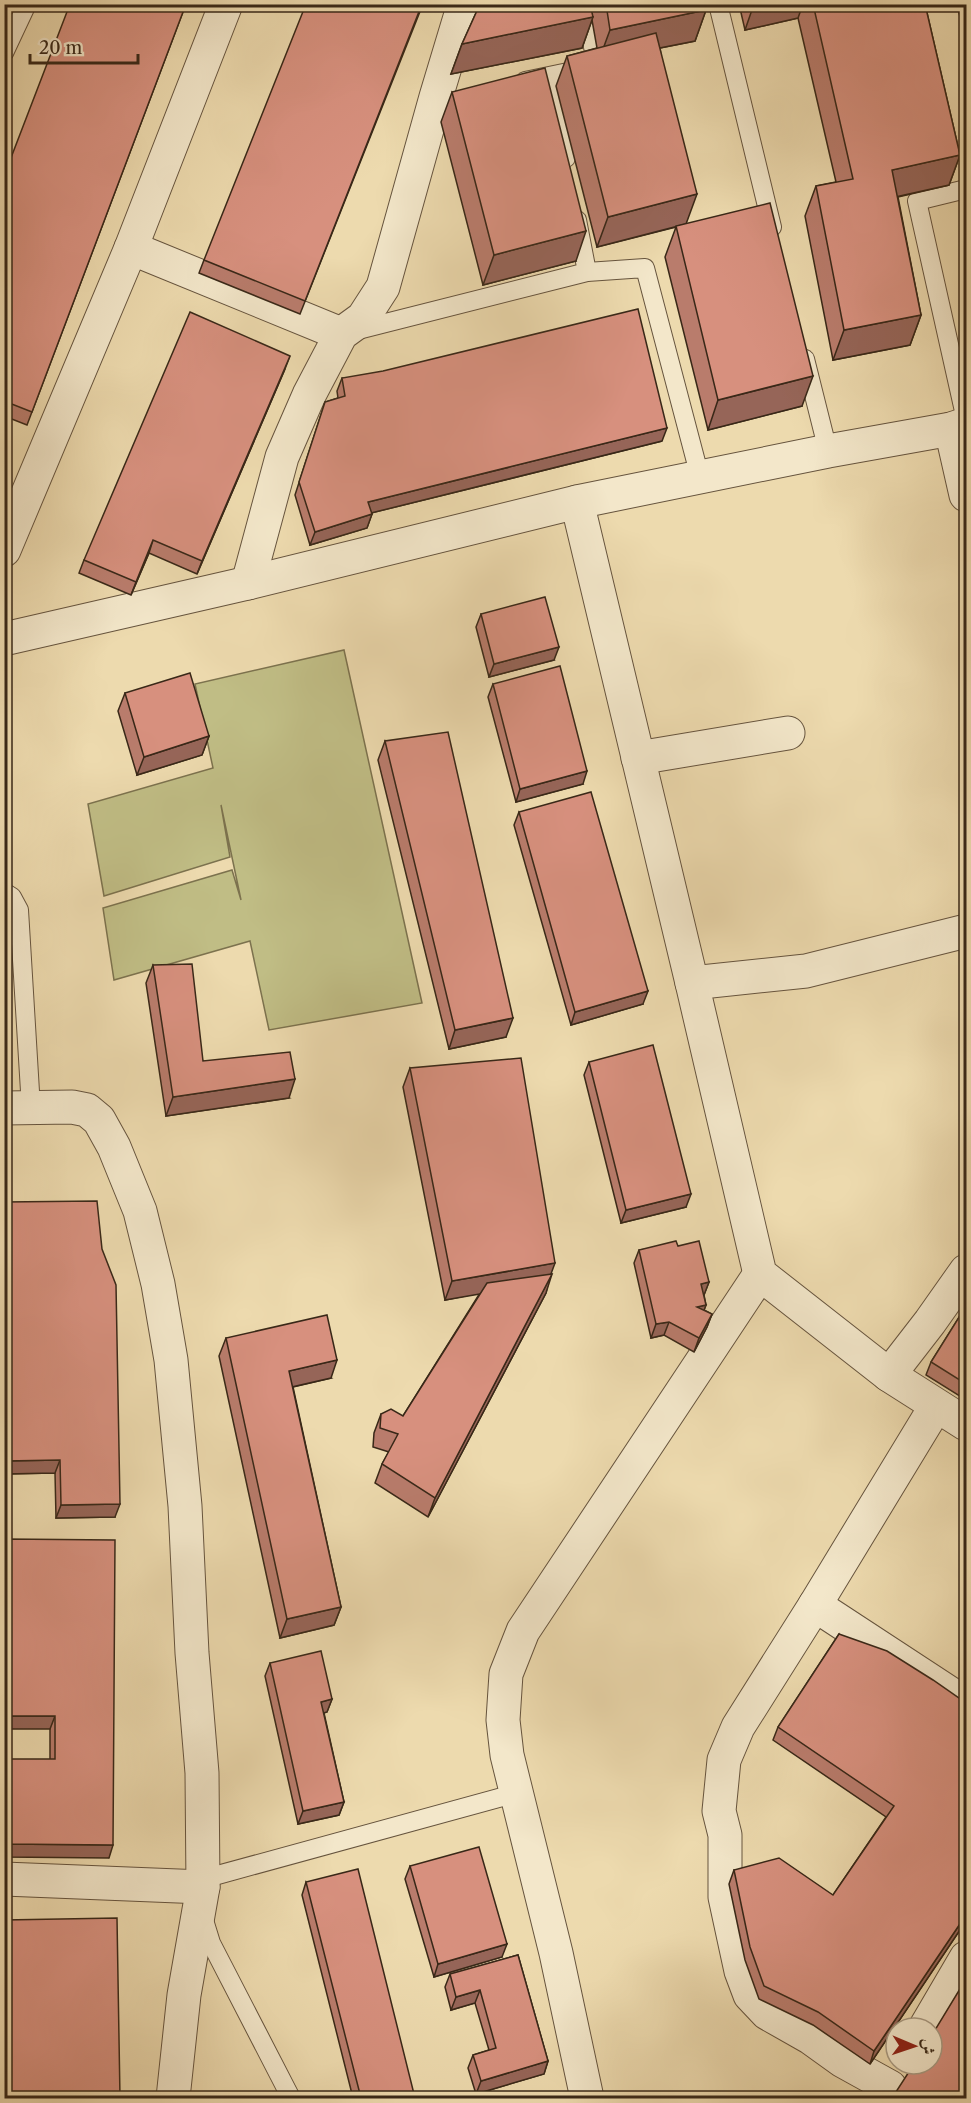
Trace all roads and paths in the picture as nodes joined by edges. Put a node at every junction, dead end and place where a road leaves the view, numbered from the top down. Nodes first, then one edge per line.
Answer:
1 (27, 4) edge
2 (226, 4) edge
3 (464, 4) edge
4 (584, 4) edge
5 (718, 4) edge
6 (4, 53) edge
7 (552, 77) junction
8 (505, 85) edge
9 (570, 180) edge
10 (966, 189) edge
11 (574, 203) edge
12 (777, 245) edge
13 (131, 248) junction
14 (587, 272) junction
15 (341, 334) junction
16 (800, 337) edge
17 (961, 424) edge
18 (828, 451) junction
19 (700, 477) junction
20 (966, 495) edge
21 (15, 501) edge
22 (577, 502) junction
23 (4, 550) edge
24 (248, 583) junction
25 (4, 639) edge
26 (788, 733) dead end
27 (638, 758) junction
28 (4, 891) edge
29 (966, 931) edge
30 (692, 983) junction
31 (18, 1108) edge
32 (966, 1271) edge
33 (760, 1275) junction
34 (890, 1375) junction
35 (936, 1406) junction
36 (966, 1424) edge
37 (815, 1605) junction
38 (966, 1704) edge
39 (517, 1793) junction
40 (4, 1879) edge
41 (202, 1891) junction
42 (966, 1958) edge
43 (932, 2016) edge
44 (892, 2083) edge
45 (173, 2098) edge
46 (291, 2098) edge
47 (587, 2098) edge

1 - 6 lane
2 - 13 street
3 - 15 street
4 - 7 lane
5 - 12 lane
7 - 8 lane
7 - 9 lane
10 - 17 lane
11 - 14 lane
13 - 15 street
13 - 21 street
14 - 15 lane
14 - 19 lane
15 - 24 street
16 - 18 lane
17 - 18 street
17 - 20 street
18 - 19 street
19 - 22 street
21 - 23 street
22 - 24 street
22 - 27 street
24 - 25 street
26 - 27 street
27 - 30 street
28 - 31 lane
29 - 30 street
30 - 33 street
31 - 41 street
32 - 34 street
33 - 34 street
33 - 39 street
34 - 35 street
35 - 36 street
35 - 37 street
37 - 38 street
37 - 44 street
39 - 41 lane
39 - 47 street
40 - 41 street
41 - 45 street
41 - 46 lane
42 - 43 street

